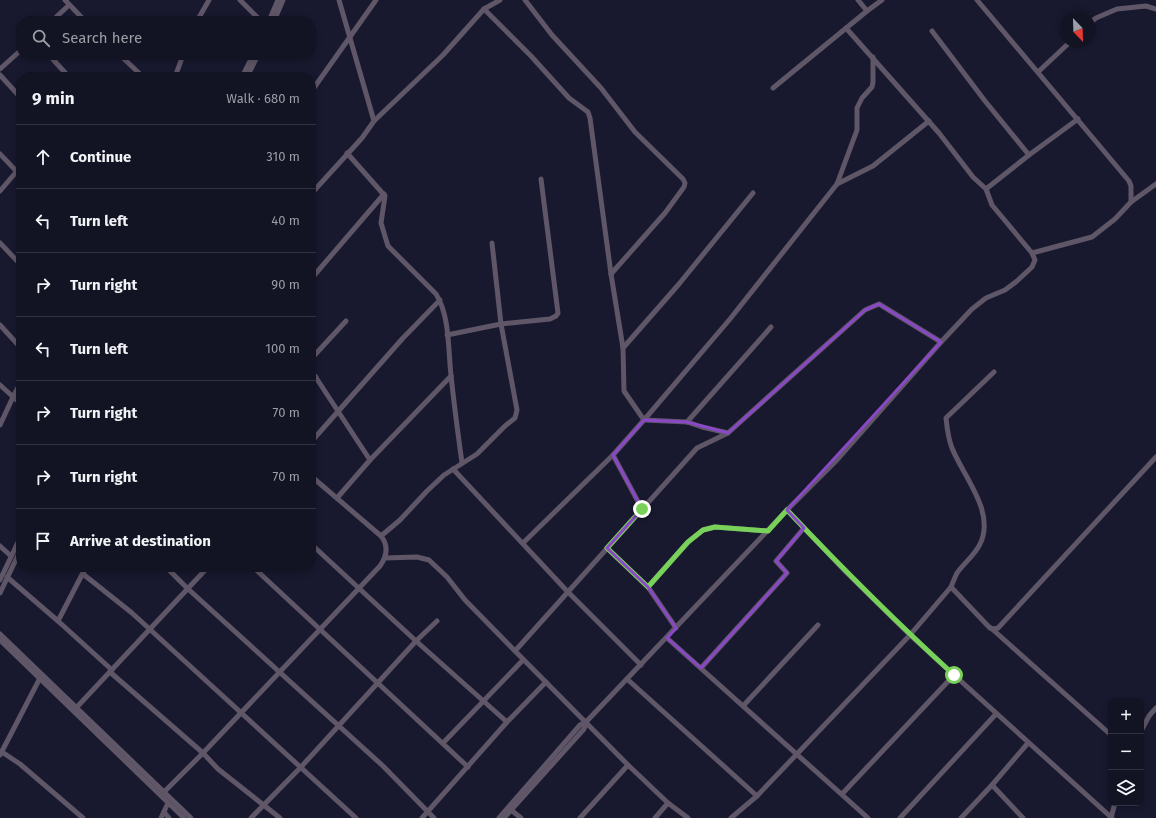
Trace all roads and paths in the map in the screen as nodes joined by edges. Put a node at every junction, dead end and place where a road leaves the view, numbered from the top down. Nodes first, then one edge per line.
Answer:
1 (65, 0) edge
2 (209, 0) edge
3 (240, 0) edge
4 (278, 0) edge
5 (283, 0) edge
6 (339, 0) edge
7 (376, 0) edge
8 (500, 0) edge
9 (525, 0) edge
10 (858, 0) edge
11 (882, 0) edge
12 (977, 0) edge
13 (69, 5) junction
14 (484, 9) junction
15 (1156, 10) edge
16 (867, 11) junction
17 (57, 16) edge
18 (80, 16) edge
19 (200, 16) edge
20 (256, 16) edge
21 (270, 16) edge
22 (276, 16) edge
23 (1096, 18) edge
24 (846, 28) junction
25 (932, 32) dead end
26 (350, 37) junction
27 (1064, 48) edge
28 (16, 55) edge
29 (873, 57) junction
30 (54, 60) edge
31 (125, 60) edge
32 (181, 60) edge
33 (250, 60) edge
34 (256, 60) edge
35 (0, 69) edge
36 (65, 72) edge
37 (137, 72) edge
38 (177, 72) edge
39 (244, 72) edge
40 (250, 72) edge
41 (1038, 72) junction
42 (0, 75) edge
43 (316, 85) edge
44 (773, 88) dead end
45 (16, 93) edge
46 (1078, 119) junction
47 (374, 121) junction
48 (929, 121) junction
49 (348, 153) junction
50 (0, 154) edge
51 (1028, 155) junction
52 (16, 170) edge
53 (16, 172) edge
54 (541, 179) dead end
55 (837, 184) junction
56 (1156, 184) edge
57 (316, 188) edge
58 (986, 189) junction
59 (0, 191) edge
60 (753, 193) dead end
61 (384, 194) junction
62 (1131, 202) junction
63 (0, 243) edge
64 (492, 243) dead end
65 (1032, 253) junction
66 (16, 260) edge
67 (316, 273) edge
68 (611, 274) junction
69 (440, 300) junction
70 (346, 322) dead end
71 (501, 324) junction
72 (0, 325) edge
73 (771, 327) dead end
74 (447, 334) junction
75 (941, 342) junction
76 (16, 343) edge
77 (623, 348) junction
78 (316, 354) edge
79 (994, 372) dead end
80 (451, 376) junction
81 (316, 378) edge
82 (0, 385) edge
83 (16, 390) edge
84 (12, 397) junction
85 (16, 400) edge
86 (338, 412) junction
87 (644, 420) junction
88 (687, 422) junction
89 (0, 425) edge
90 (728, 433) junction
91 (316, 436) edge
92 (613, 455) junction
93 (1156, 457) edge
94 (370, 460) junction
95 (462, 463) junction
96 (453, 469) junction
97 (316, 480) edge
98 (337, 498) junction
99 (642, 509) junction
100 (787, 510) junction
101 (804, 528) junction
102 (768, 531) junction
103 (381, 536) junction
104 (522, 543) junction
105 (0, 546) edge
106 (16, 546) edge
107 (607, 548) junction
108 (316, 549) edge
109 (11, 556) junction
110 (385, 558) junction
111 (16, 559) edge
112 (171, 572) edge
113 (203, 572) edge
114 (258, 572) edge
115 (83, 574) joint
116 (7, 577) junction
117 (0, 580) edge
118 (648, 587) junction
119 (951, 587) junction
120 (188, 588) junction
121 (359, 589) junction
122 (567, 591) junction
123 (0, 593) edge
124 (58, 621) junction
125 (437, 621) dead end
126 (818, 625) dead end
127 (676, 628) junction
128 (990, 628) junction
129 (320, 629) junction
130 (150, 630) junction
131 (0, 634) edge
132 (910, 635) junction
133 (667, 638) junction
134 (0, 640) edge
135 (416, 641) junction
136 (515, 651) junction
137 (523, 660) junction
138 (641, 665) junction
139 (700, 668) junction
140 (111, 671) junction
141 (279, 672) junction
142 (954, 675) junction
143 (40, 678) junction
144 (627, 679) junction
145 (378, 682) junction
146 (546, 682) junction
147 (483, 702) junction
148 (743, 706) junction
149 (1156, 708) edge
150 (75, 709) junction
151 (240, 713) junction
152 (996, 714) junction
153 (507, 722) junction
154 (586, 722) junction
155 (1144, 725) edge
156 (338, 726) junction
157 (1110, 734) edge
158 (443, 743) junction
159 (1028, 743) junction
160 (203, 752) junction
161 (1, 753) edge
162 (796, 753) junction
163 (628, 765) junction
164 (301, 767) junction
165 (468, 767) junction
166 (992, 785) junction
167 (164, 792) junction
168 (842, 794) junction
169 (756, 796) junction
170 (168, 803) junction
171 (668, 803) junction
172 (264, 804) junction
173 (1114, 806) edge
174 (511, 810) junction
175 (164, 812) junction
176 (428, 812) junction
177 (83, 818) edge
178 (161, 818) edge
179 (170, 818) edge
180 (184, 818) edge
181 (191, 818) edge
182 (251, 818) edge
183 (280, 818) edge
184 (356, 818) edge
185 (422, 818) edge
186 (434, 818) edge
187 (499, 818) edge
188 (504, 818) edge
189 (521, 818) edge
190 (580, 818) edge
191 (655, 818) edge
192 (688, 818) edge
193 (731, 818) edge
194 (868, 818) edge
195 (900, 818) edge
196 (962, 818) edge
197 (1023, 818) edge
198 (1112, 818) edge

1 - 13 street
2 - 19 street
3 - 20 street
4 - 21 street
5 - 22 street
6 - 26 street
7 - 26 street
8 - 14 street
9 - 68 street
10 - 16 street
11 - 16 street
12 - 41 street
13 - 17 street
13 - 18 street
14 - 47 street
14 - 68 street
15 - 23 street
16 - 24 street
24 - 29 street
24 - 44 street
25 - 51 street
26 - 43 street
26 - 47 street
27 - 41 street
28 - 35 street
29 - 48 street
29 - 55 street
30 - 36 street
31 - 37 street
32 - 38 street
33 - 39 street
34 - 40 street
41 - 46 street
42 - 45 street
46 - 51 street
46 - 62 street
47 - 49 street
48 - 55 street
48 - 58 street
49 - 57 street
49 - 61 street
50 - 52 street
51 - 58 street
53 - 59 street
54 - 71 street
55 - 87 street
56 - 62 street
58 - 65 street
60 - 77 street
61 - 67 street
61 - 69 street
62 - 65 street
63 - 66 street
64 - 71 street
65 - 75 street
68 - 77 street
69 - 74 street
69 - 86 street
70 - 78 street
71 - 74 street
71 - 95 street
72 - 76 street
73 - 88 street
74 - 80 street
75 - 90 street
75 - 100 street
77 - 87 street
79 - 119 street
80 - 94 street
80 - 95 street
81 - 86 street
82 - 84 street
83 - 84 street
84 - 85 street
84 - 89 street
86 - 91 street
86 - 94 street
87 - 88 street
87 - 92 street
88 - 90 street
90 - 99 street
92 - 99 street
92 - 104 street
93 - 128 street
94 - 98 street
95 - 96 street
96 - 103 street
96 - 104 street
97 - 98 street
98 - 103 street
99 - 107 street
100 - 101 street
100 - 102 street
101 - 132 street
101 - 139 street
102 - 118 street
102 - 127 street
103 - 110 street
104 - 122 street
105 - 109 street
106 - 109 street
107 - 118 street
107 - 122 street
108 - 121 street
109 - 117 street
110 - 121 street
110 - 136 street
111 - 116 street
112 - 120 street
113 - 120 street
114 - 129 street
115 - 124 street
115 - 130 street
116 - 123 street
116 - 124 street
118 - 127 street
119 - 128 street
119 - 132 street
120 - 130 street
120 - 141 street
121 - 129 street
121 - 135 street
122 - 136 street
122 - 138 street
124 - 140 street
125 - 135 street
126 - 148 street
127 - 133 street
128 - 157 street
129 - 141 street
129 - 145 street
130 - 140 street
130 - 151 street
131 - 150 street
132 - 142 street
132 - 162 street
133 - 138 street
133 - 139 street
134 - 143 street
135 - 145 street
135 - 147 street
136 - 137 street
137 - 146 street
137 - 147 street
138 - 144 street
139 - 148 street
140 - 150 street
140 - 160 street
141 - 151 street
141 - 156 street
142 - 152 street
142 - 168 street
143 - 150 street
143 - 161 street
144 - 154 street
144 - 169 street
145 - 156 street
145 - 158 street
146 - 153 street
146 - 154 street
147 - 153 street
147 - 158 street
148 - 162 street
149 - 155 street
150 - 167 street
150 - 170 street
151 - 160 street
151 - 164 street
152 - 159 street
152 - 195 street
153 - 165 street
154 - 163 street
154 - 174 street
154 - 187 street
156 - 164 street
156 - 176 street
158 - 165 street
159 - 166 street
159 - 198 street
160 - 167 street
160 - 172 street
161 - 177 street
162 - 168 street
162 - 169 street
163 - 171 street
163 - 190 street
164 - 172 street
164 - 184 street
165 - 176 street
166 - 196 street
166 - 197 street
167 - 181 street
168 - 194 street
169 - 193 street
170 - 175 street
170 - 180 street
171 - 191 street
171 - 192 street
172 - 182 street
172 - 183 street
173 - 198 street
174 - 188 street
174 - 189 street
175 - 178 street
175 - 179 street
176 - 185 street
176 - 186 street

